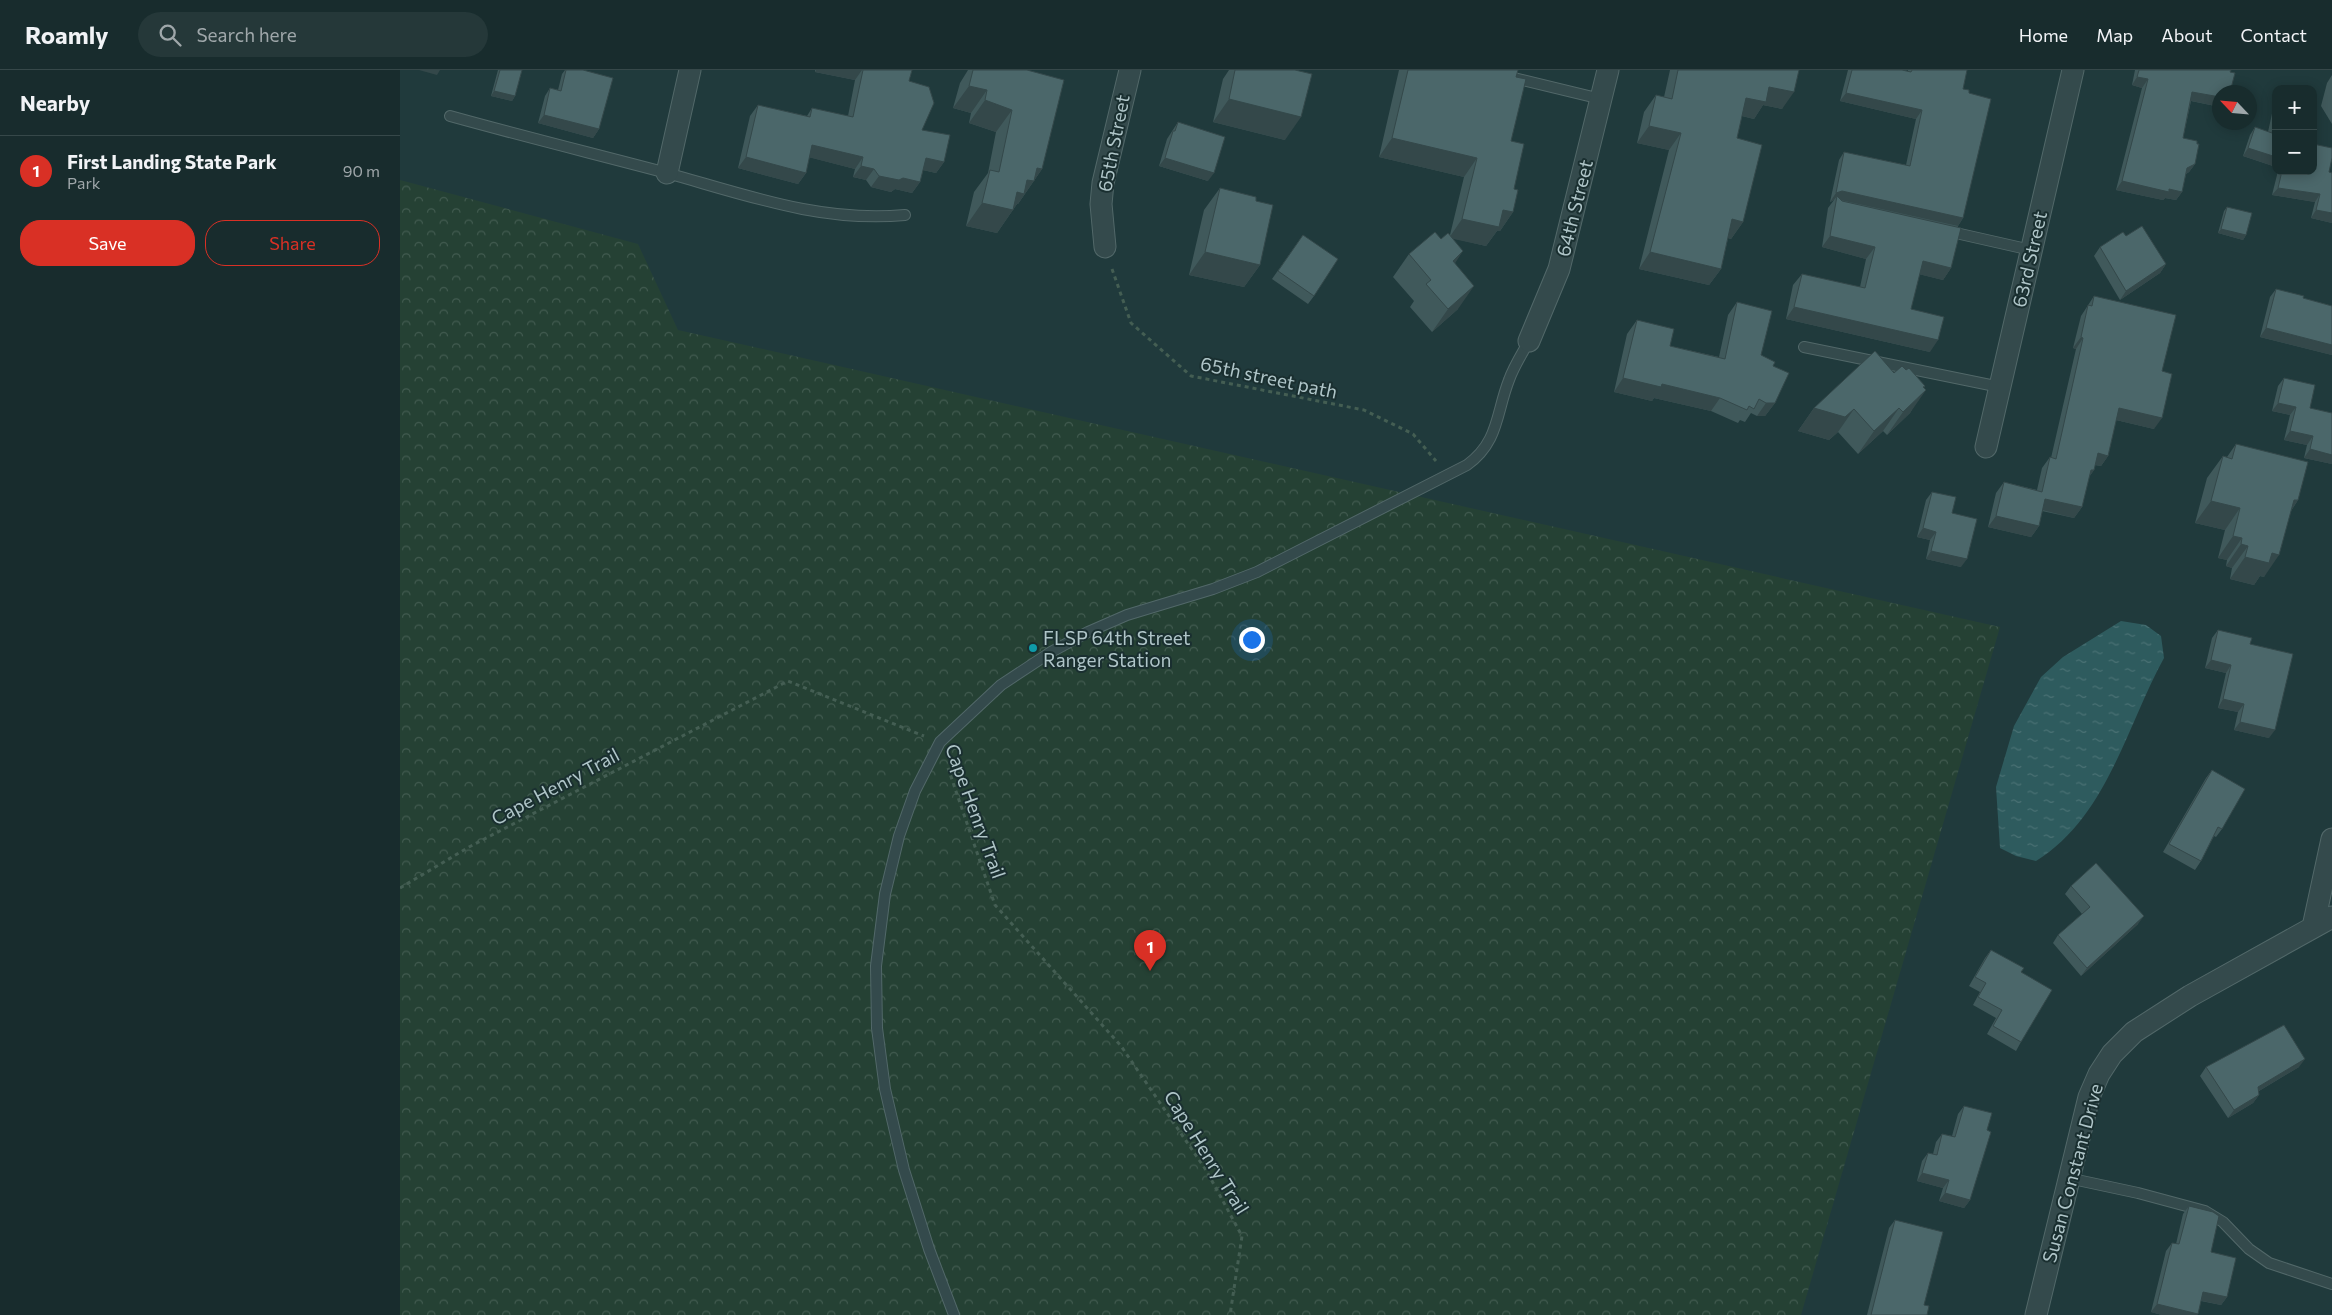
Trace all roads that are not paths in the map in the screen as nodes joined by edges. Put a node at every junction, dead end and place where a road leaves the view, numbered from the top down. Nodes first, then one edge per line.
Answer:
1 (690, 70) edge
2 (1130, 70) edge
3 (1608, 70) edge
4 (2073, 70) edge
5 (1508, 77) edge
6 (1601, 99) junction
7 (450, 116) dead end
8 (667, 174) junction
9 (905, 215) dead end
10 (1937, 229) edge
11 (1104, 247) road end
12 (2031, 250) junction
13 (1528, 341) joint
14 (1804, 347) dead end
15 (2000, 387) junction
16 (1986, 447) dead end
17 (2332, 839) edge
18 (2332, 917) edge
19 (2313, 927) junction
20 (2068, 1178) junction
21 (2332, 1284) edge
22 (954, 1315) edge
23 (2036, 1315) edge

1 - 8 street
2 - 11 street, 65th Street
3 - 6 street, 64th Street
4 - 12 street, 63rd Street
5 - 6 lane
6 - 13 street, 64th Street
7 - 8 lane
8 - 9 lane
10 - 12 lane
12 - 15 street, 63rd Street
13 - 22 lane
14 - 15 lane
15 - 16 street, 63rd Street
17 - 19 street
18 - 19 street, Susan Constant Drive
19 - 20 street, Susan Constant Drive
20 - 21 lane
20 - 23 street, Susan Constant Drive

